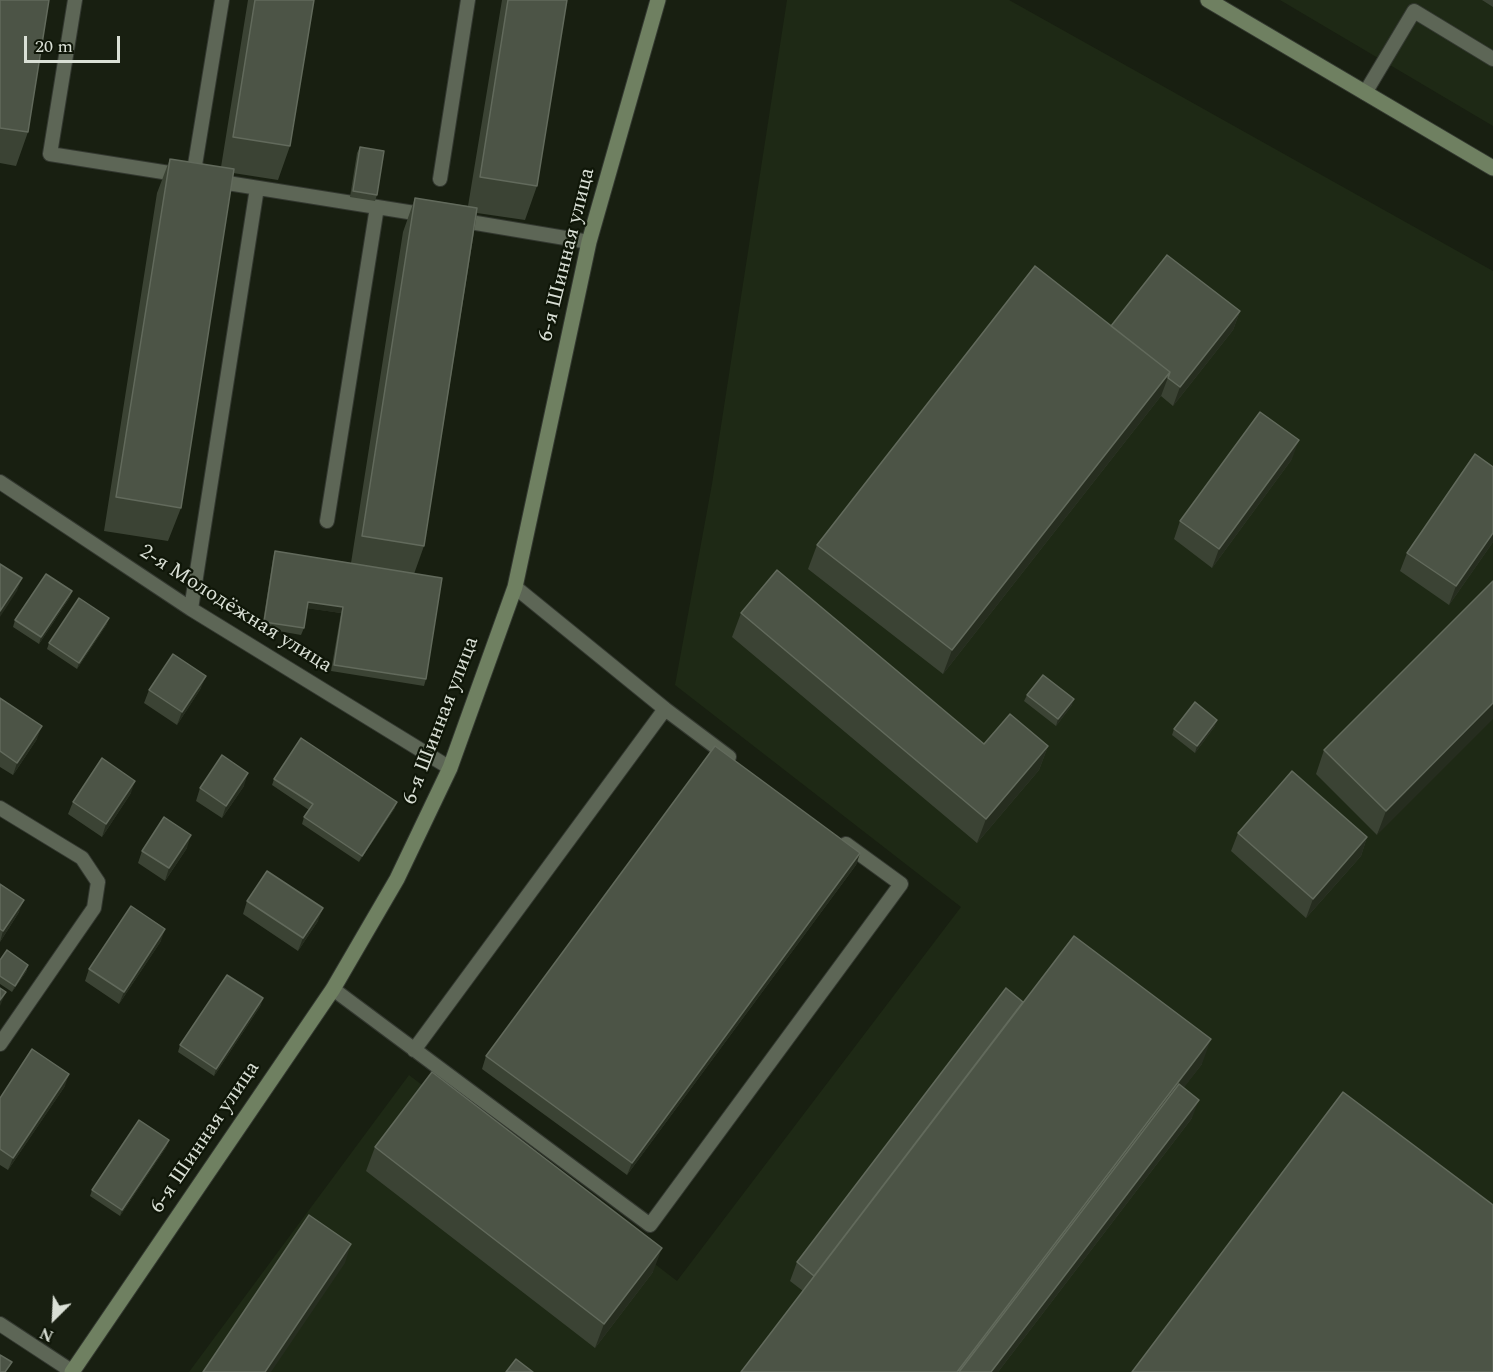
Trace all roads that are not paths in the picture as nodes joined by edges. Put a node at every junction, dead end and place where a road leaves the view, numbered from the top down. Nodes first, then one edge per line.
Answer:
1 (75, 0) edge
2 (222, 0) edge
3 (468, 0) edge
4 (658, 0) edge
5 (1208, 0) edge
6 (1417, 6) edge
7 (1493, 58) edge
8 (1365, 93) junction
9 (1493, 168) edge
10 (194, 177) junction
11 (440, 179) dead end
12 (257, 188) junction
13 (377, 207) junction
14 (589, 242) junction
15 (0, 482) edge
16 (327, 521) dead end
17 (515, 586) junction
18 (191, 609) junction
19 (665, 710) junction
20 (740, 765) edge
21 (450, 768) junction
22 (0, 808) edge
23 (834, 835) edge
24 (333, 989) junction
25 (0, 1044) edge
26 (414, 1050) junction
27 (0, 1324) edge
28 (72, 1372) edge

1 - 10 lane
2 - 10 lane
3 - 11 lane
4 - 14 main road, 6-я Шинная улица
5 - 8 main road
6 - 7 lane
6 - 8 lane
8 - 9 main road
10 - 12 lane
12 - 13 lane
12 - 18 lane
13 - 14 lane
13 - 16 lane
14 - 17 main road, 6-я Шинная улица
15 - 18 lane, 2-я Молодёжная улица
17 - 19 lane
17 - 21 main road, 6-я Шинная улица
18 - 21 lane, 2-я Молодёжная улица
19 - 20 lane
19 - 26 lane
21 - 24 main road, 6-я Шинная улица
22 - 25 lane
23 - 26 lane
24 - 26 lane
24 - 28 main road, 6-я Шинная улица
27 - 28 lane

